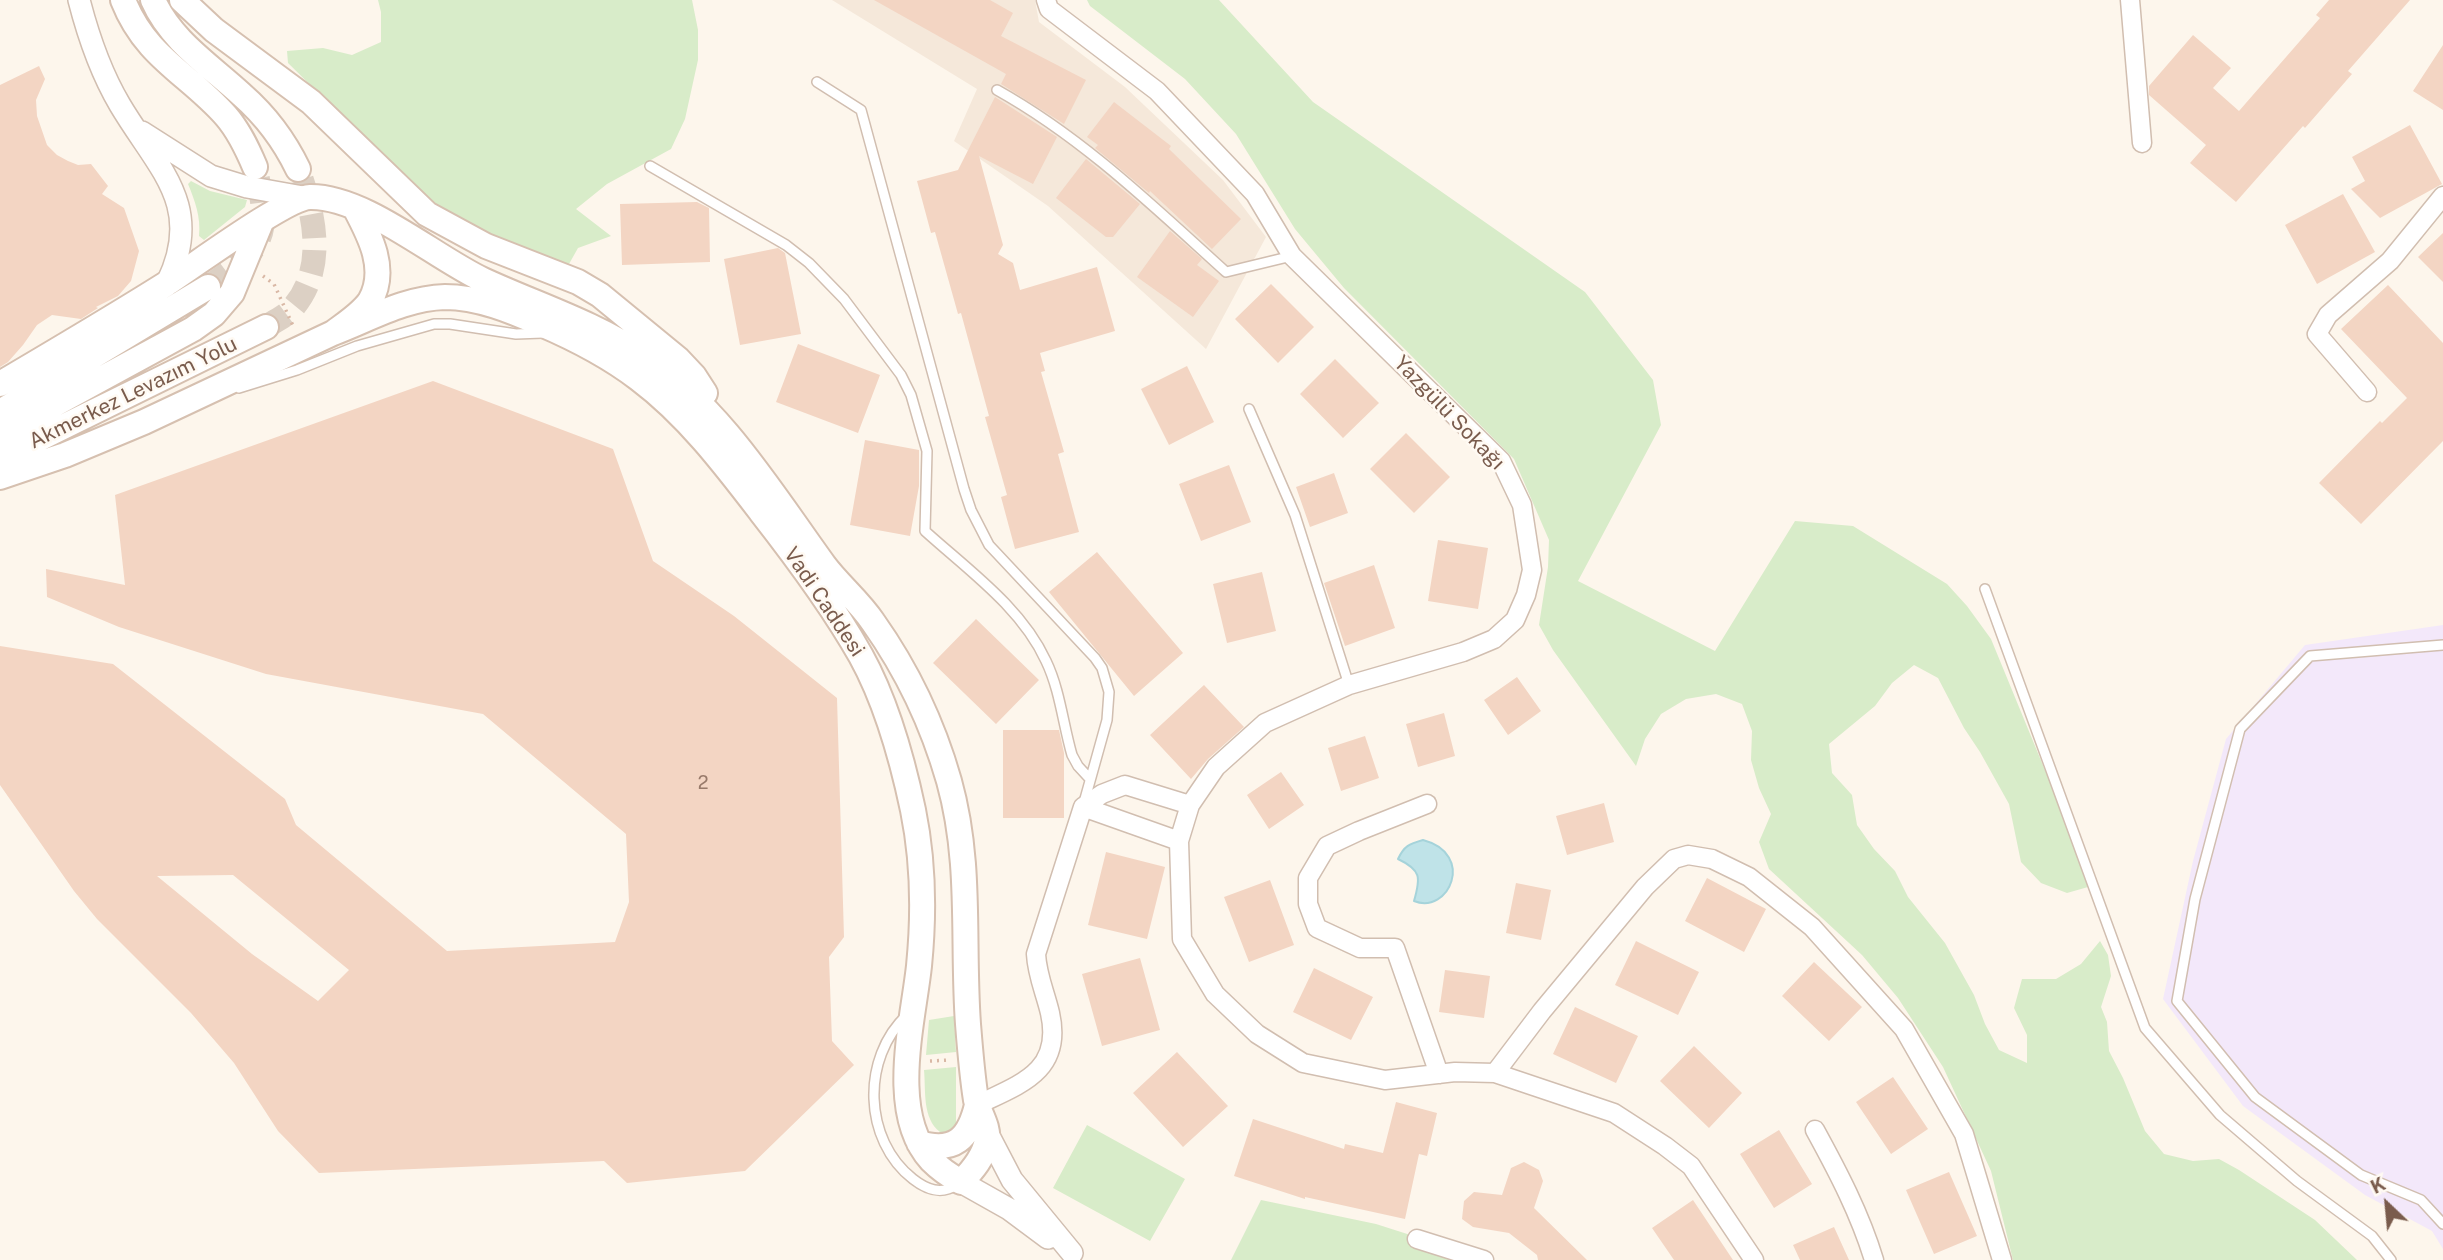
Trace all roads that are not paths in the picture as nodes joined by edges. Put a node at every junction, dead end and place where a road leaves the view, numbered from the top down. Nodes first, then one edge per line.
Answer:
1 (79, 0) edge
2 (123, 0) edge
3 (153, 0) edge
4 (182, 0) edge
5 (1046, 0) edge
6 (2130, 0) edge
7 (817, 82) dead end
8 (997, 90) dead end
9 (138, 129) junction
10 (2142, 143) dead end
11 (650, 166) dead end
12 (255, 167) tunnel mouth
13 (298, 169) tunnel mouth
14 (2443, 196) edge
15 (303, 197) junction
16 (355, 208) junction
17 (262, 219) junction
18 (1292, 256) junction
19 (167, 283) junction
20 (208, 287) tunnel mouth
21 (266, 327) tunnel mouth
22 (560, 332) junction
23 (333, 333) junction
24 (0, 384) edge
25 (2367, 392) dead end
26 (194, 400) junction
27 (1249, 409) dead end
28 (0, 412) edge
29 (722, 425) junction
30 (0, 434) edge
31 (0, 458) edge
32 (0, 477) edge
33 (1985, 589) dead end
34 (2443, 645) edge
35 (1349, 685) junction
36 (1090, 779) junction
37 (1427, 804) dead end
38 (1190, 805) junction
39 (1083, 807) junction
40 (1179, 841) junction
41 (911, 1012) junction
42 (1494, 1073) junction
43 (1439, 1074) junction
44 (977, 1105) junction
45 (1815, 1130) dead end
46 (988, 1134) junction
47 (919, 1143) junction
48 (961, 1182) junction
49 (2443, 1224) edge
50 (1418, 1239) dead end
51 (1077, 1256) edge
52 (1484, 1260) edge
53 (1754, 1260) edge
54 (1874, 1260) edge
55 (2002, 1260) edge
56 (2391, 1260) edge

1 - 9 street
2 - 12 main road
3 - 13 main road
4 - 29 main road
5 - 18 street, Yazgülü Sokağı
6 - 10 street
7 - 36 lane
8 - 18 lane
9 - 15 street
9 - 19 street
11 - 36 lane
14 - 25 street
15 - 16 main road
15 - 17 main road
16 - 23 main road
16 - 29 main road
17 - 19 main road
17 - 30 main road
18 - 35 street, Yazgülü Sokağı
19 - 24 main road
20 - 28 main road, Akmerkez Levazım Yolu
21 - 31 main road, Akmerkez Levazım Yolu
22 - 23 main road, Vadi Caddesi
22 - 26 lane
22 - 41 main road, Vadi Caddesi
23 - 26 main road
26 - 32 main road
27 - 35 lane
29 - 44 main road, Vadi Caddesi
33 - 56 lane
34 - 49 lane
35 - 38 street, Yazgülü Sokağı
36 - 39 lane
37 - 43 street
38 - 39 street
38 - 40 street, Yazgülü Sokağı
39 - 40 street
39 - 44 street
40 - 43 street, Yazgülü Sokağı
41 - 47 main road, Vadi Caddesi
41 - 48 lane
42 - 43 street, Yazgülü Sokağı
42 - 53 street, Yazgülü Sokağı
42 - 55 street
44 - 46 main road, Vadi Caddesi
44 - 47 main road
45 - 54 street
46 - 48 main road
46 - 51 street
47 - 48 main road, Vadi Caddesi
48 - 51 street
50 - 52 street

